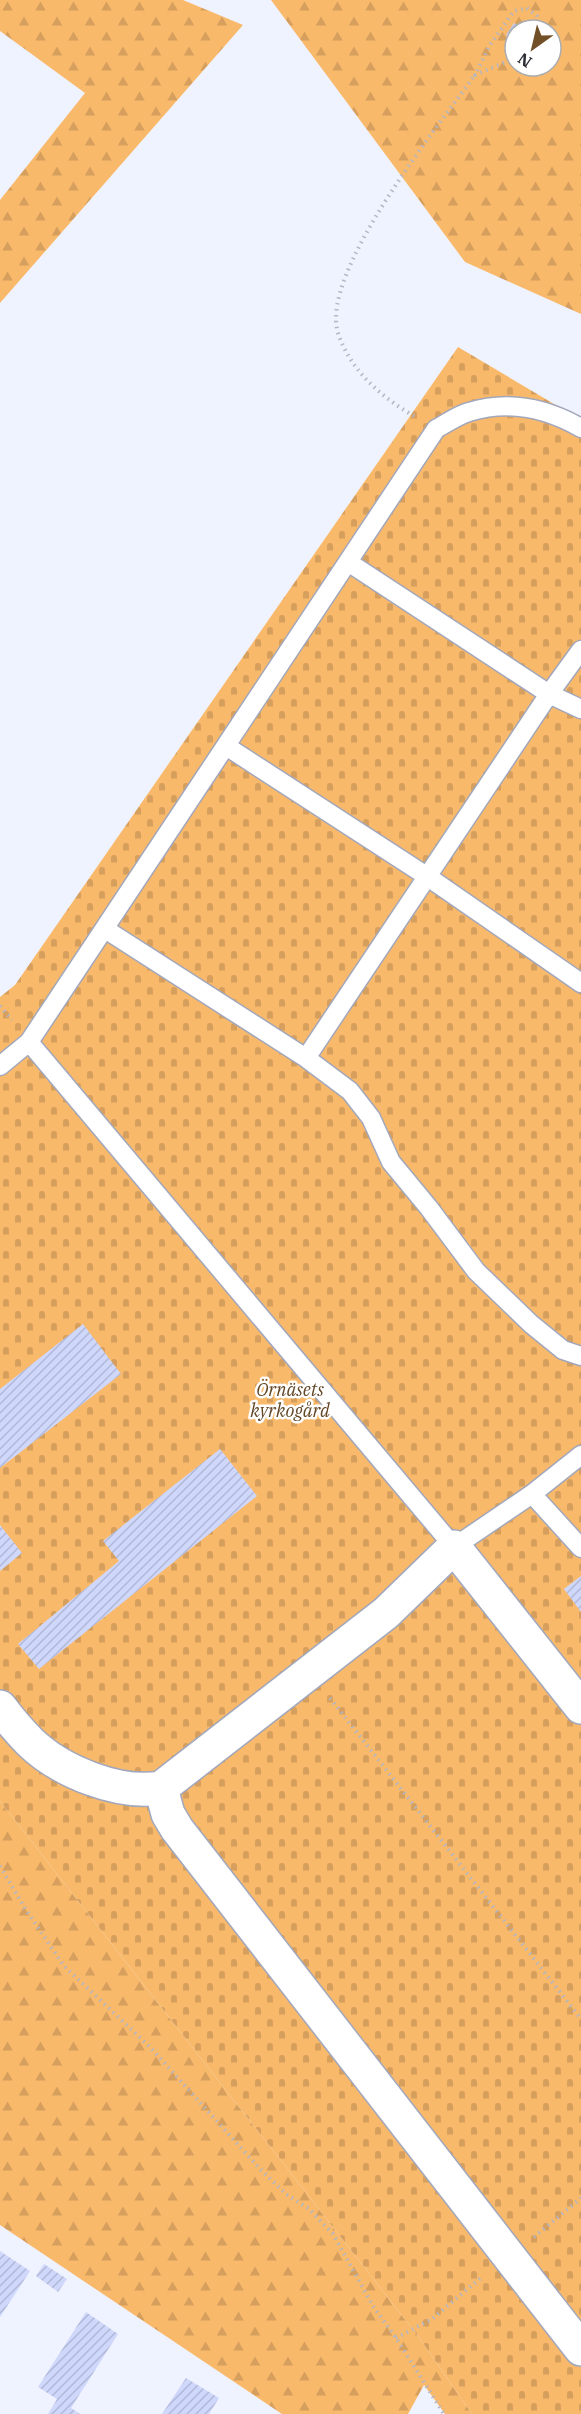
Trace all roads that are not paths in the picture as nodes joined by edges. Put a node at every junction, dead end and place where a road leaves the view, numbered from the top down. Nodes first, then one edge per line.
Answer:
1 (581, 428) edge
2 (348, 562) junction
3 (581, 650) edge
4 (549, 694) junction
5 (581, 709) edge
6 (226, 746) junction
7 (428, 877) junction
8 (105, 929) junction
9 (581, 983) edge
10 (29, 1042) junction
11 (306, 1058) junction
12 (0, 1066) edge
13 (581, 1356) edge
14 (581, 1455) edge
15 (532, 1494) junction
16 (454, 1547) junction
17 (581, 1548) edge
18 (0, 1707) edge
19 (581, 1707) edge
20 (161, 1788) junction
21 (581, 2349) edge

1 - 2 lane
2 - 4 lane
2 - 6 lane
3 - 4 lane
4 - 5 lane
4 - 7 lane
6 - 7 lane
6 - 8 lane
7 - 9 lane
7 - 11 lane
8 - 10 lane
8 - 11 lane
10 - 12 lane
10 - 16 lane
11 - 13 lane
14 - 15 lane
15 - 16 lane
15 - 17 lane
16 - 19 street
16 - 20 street
18 - 20 street
20 - 21 street

